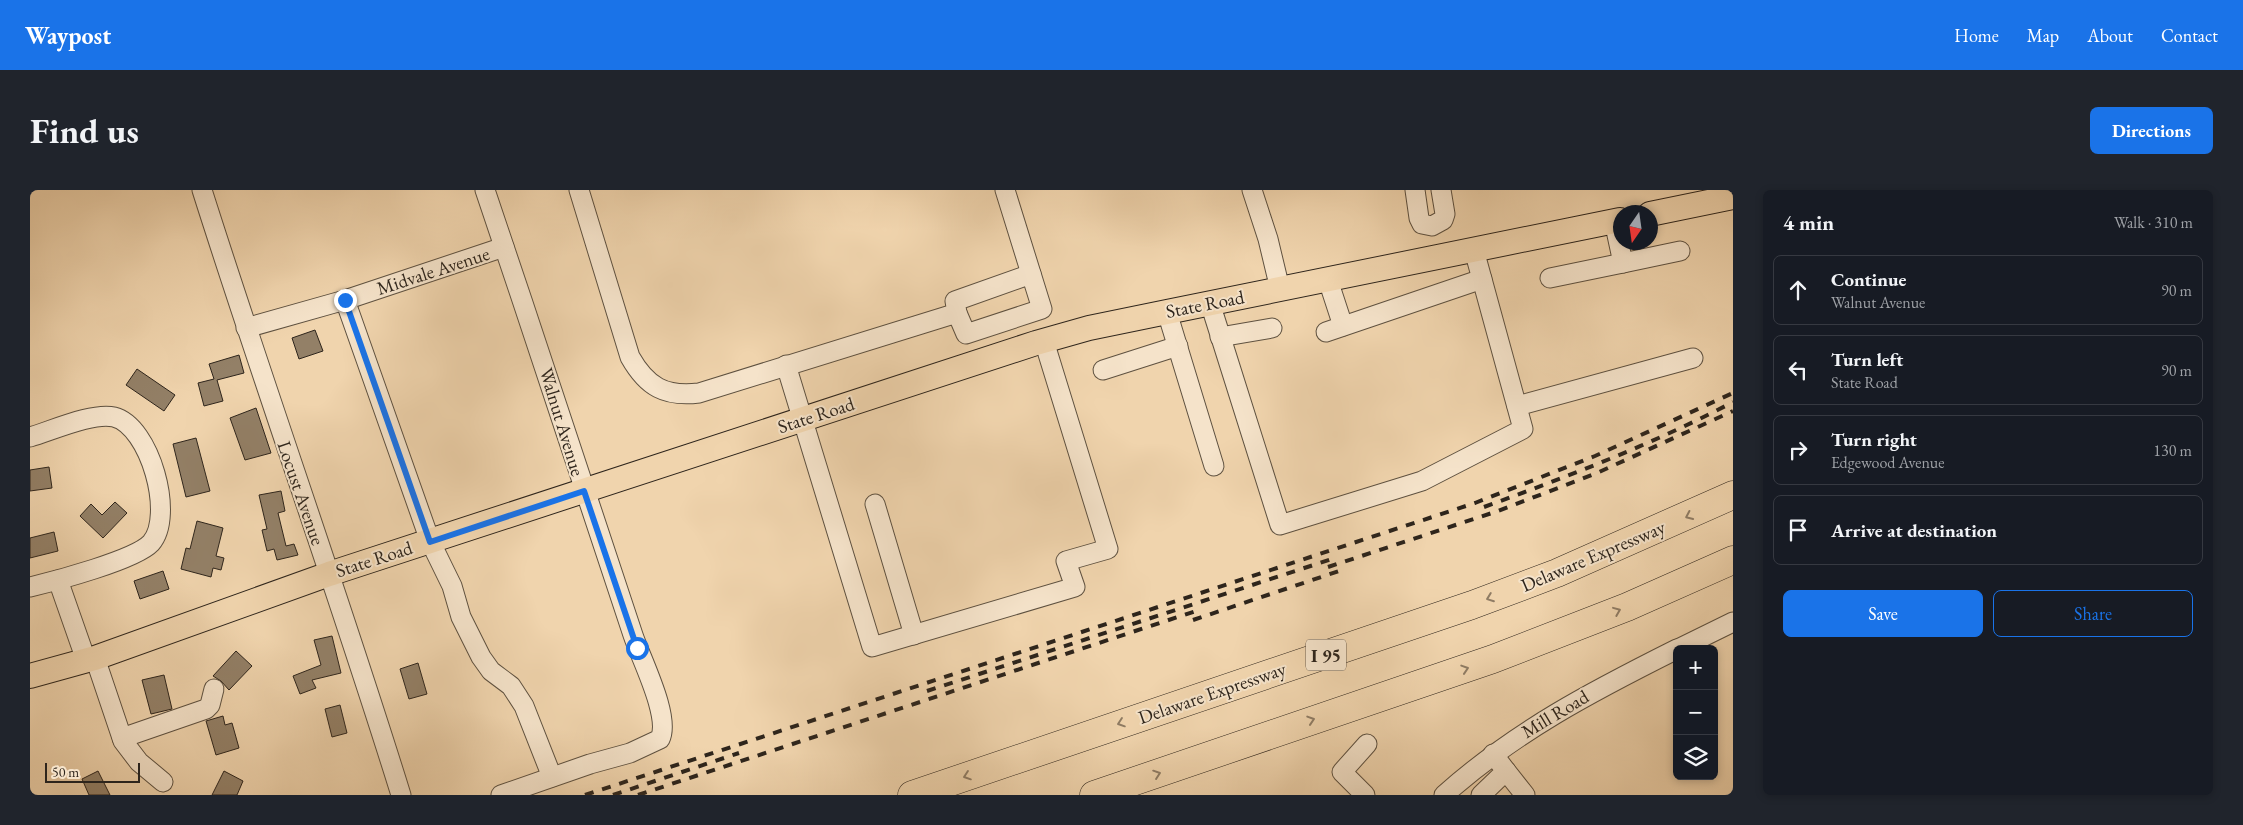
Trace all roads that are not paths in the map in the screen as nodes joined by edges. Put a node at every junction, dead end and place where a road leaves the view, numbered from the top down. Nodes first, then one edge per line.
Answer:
1 (202, 190) edge
2 (485, 190) edge
3 (579, 190) edge
4 (1005, 190) edge
5 (1415, 190) edge
6 (1440, 190) edge
7 (1258, 192) edge
8 (1733, 197) edge
9 (1658, 212) edge
10 (1613, 221) edge
11 (504, 247) junction
12 (1474, 250) junction
13 (1621, 250) edge
14 (1680, 251) dead end
15 (1623, 263) junction
16 (1031, 274) junction
17 (1550, 278) dead end
18 (1482, 279) junction
19 (1328, 280) junction
20 (1280, 289) junction
21 (345, 300) junction
22 (1210, 303) junction
23 (1167, 312) junction
24 (957, 313) junction
25 (246, 328) junction
26 (1272, 328) dead end
27 (1220, 337) junction
28 (1044, 340) junction
29 (1178, 346) junction
30 (1693, 358) dead end
31 (786, 365) junction
32 (1103, 370) dead end
33 (1517, 406) junction
34 (802, 420) junction
35 (30, 437) edge
36 (1214, 466) dead end
37 (584, 491) junction
38 (1733, 495) edge
39 (875, 504) dead end
40 (430, 542) junction
41 (1733, 560) edge
42 (329, 574) junction
43 (58, 580) junction
44 (30, 587) edge
45 (1733, 622) edge
46 (914, 635) junction
47 (1685, 645) edge
48 (1673, 651) edge
49 (90, 659) junction
50 (30, 676) edge
51 (214, 689) dead end
52 (122, 738) junction
53 (1367, 744) dead end
54 (1493, 754) junction
55 (1506, 771) junction
56 (552, 777) junction
57 (163, 782) dead end
58 (401, 795) edge
59 (501, 795) edge
60 (912, 795) edge
61 (1094, 795) edge
62 (1365, 795) edge
63 (1444, 795) edge
64 (1481, 795) edge
65 (1524, 795) edge

1 - 25 street, Locust Avenue
2 - 11 street, Walnut Avenue
3 - 31 street
4 - 16 street
5 - 6 street
7 - 20 street
8 - 9 main road
10 - 12 main road, State Road
11 - 21 street, Midvale Avenue
11 - 37 street, Walnut Avenue
12 - 18 street
12 - 19 main road, State Road
13 - 15 street
14 - 15 street
15 - 17 street
16 - 24 street
16 - 24 street
18 - 19 street
18 - 33 street
19 - 20 main road, State Road
20 - 22 main road, State Road
21 - 25 street, Midvale Avenue
21 - 40 street
22 - 23 main road, State Road
22 - 27 street
23 - 28 main road, State Road
23 - 29 street
24 - 31 street
25 - 42 street, Locust Avenue
26 - 27 street
27 - 33 street
28 - 34 main road, State Road
28 - 46 street
29 - 32 street
29 - 36 street
30 - 33 street
31 - 34 street
34 - 37 main road, State Road
34 - 46 street
35 - 43 street
37 - 40 main road, State Road
37 - 56 street, Walnut Avenue
38 -> 60 highway, Delaware Expressway / I 95
39 - 46 street
40 - 42 main road, State Road
40 - 56 street
61 -> 41 highway
42 - 49 main road, State Road
42 - 58 street, Locust Avenue
43 - 44 street
43 - 49 street
45 - 47 street, Mill Road
48 - 54 street, Mill Road
49 - 50 main road, State Road
49 - 52 street
51 - 52 street
52 - 57 street
53 - 62 street
54 - 55 street
54 - 63 street, Mill Road
55 - 64 street
55 - 65 street
56 - 59 street

